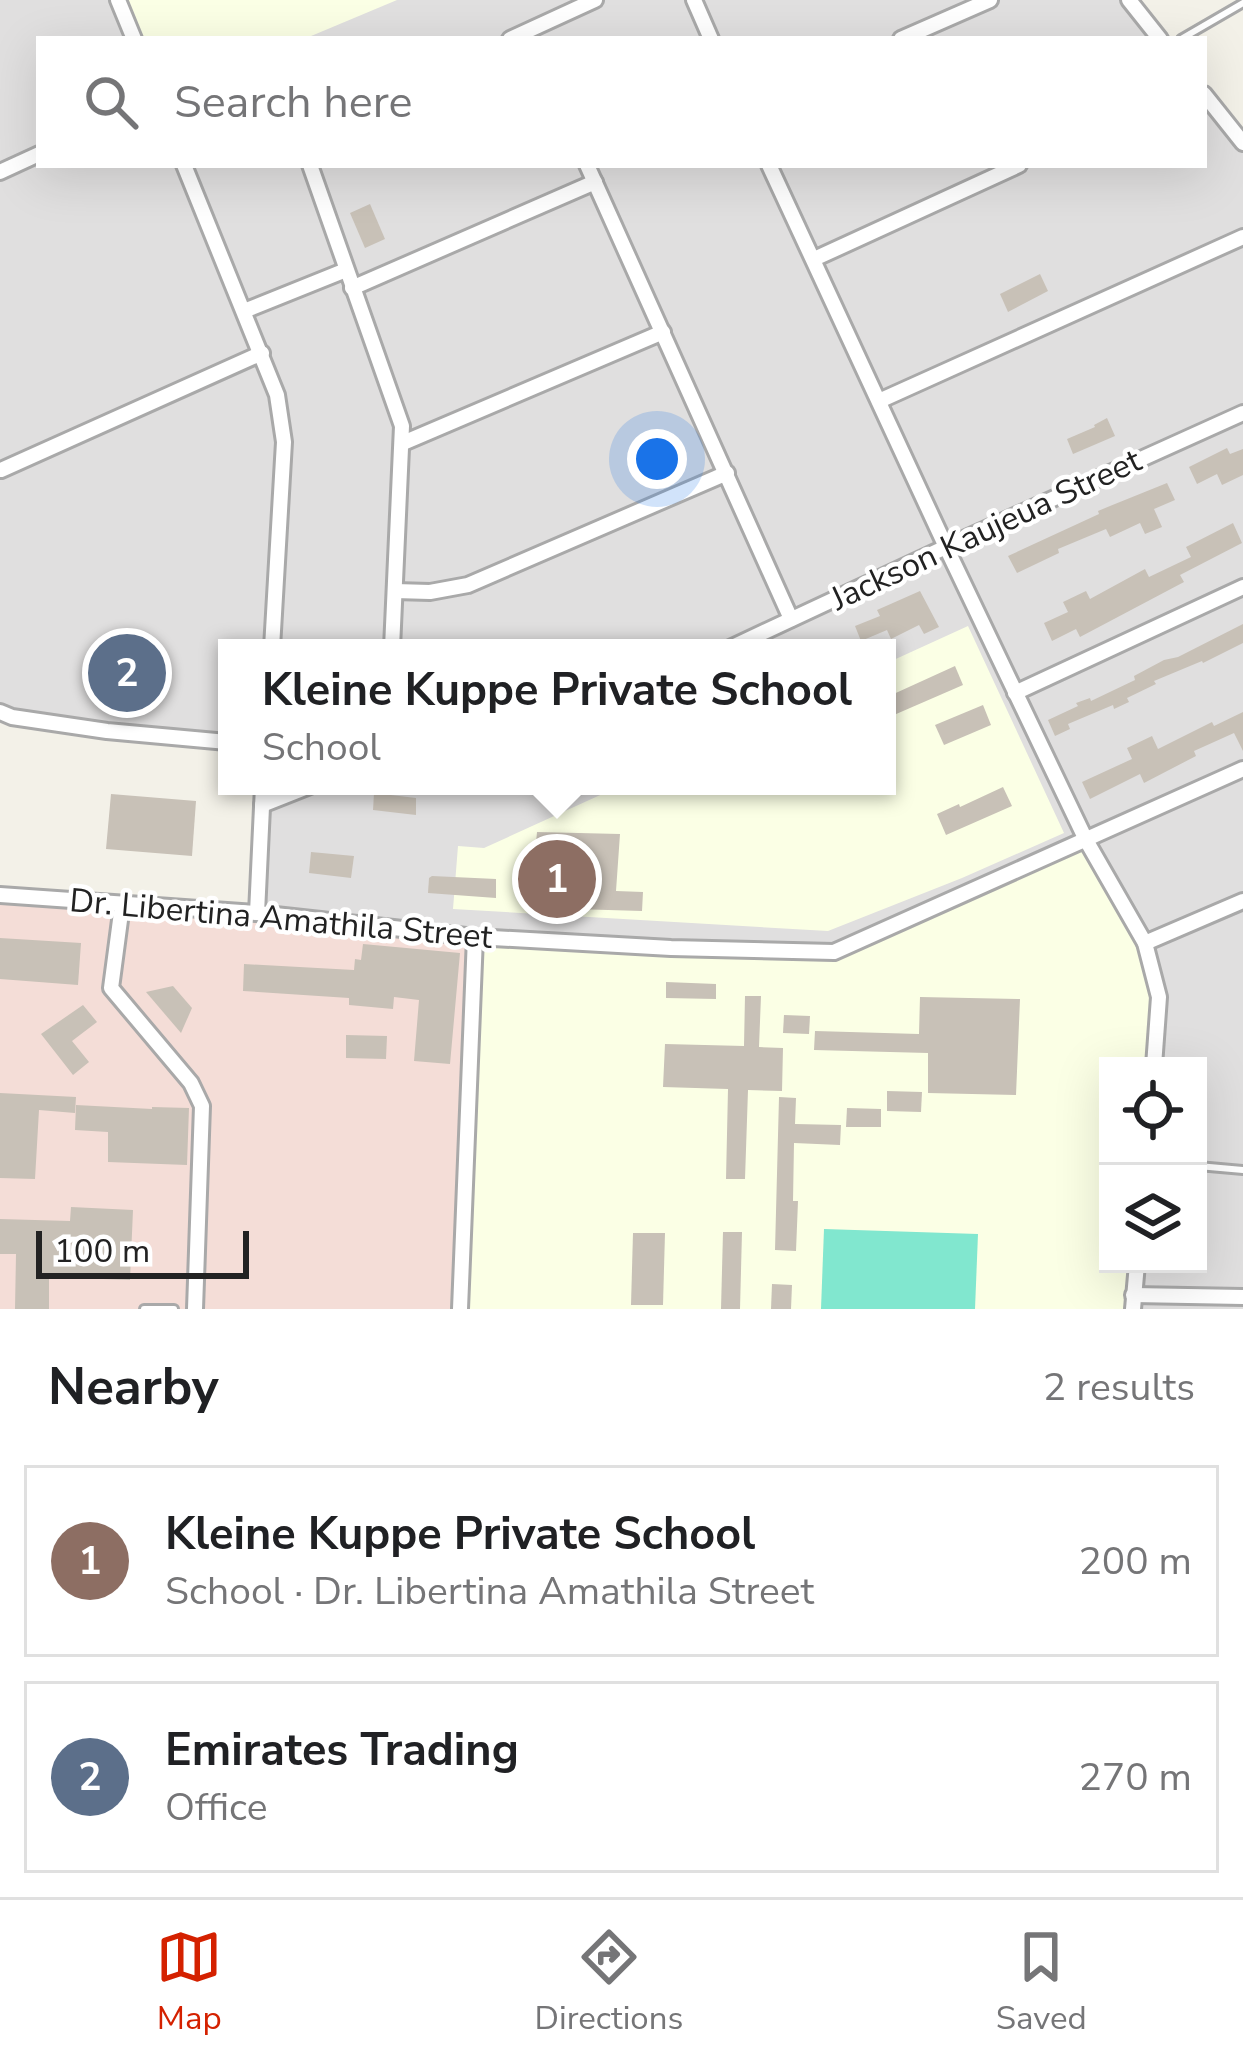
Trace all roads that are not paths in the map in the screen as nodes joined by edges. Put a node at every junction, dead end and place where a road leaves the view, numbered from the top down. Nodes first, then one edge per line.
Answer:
1 (118, 0) edge
2 (595, 0) edge
3 (694, 0) edge
4 (990, 0) edge
5 (1129, 0) edge
6 (1243, 3) edge
7 (528, 35) edge
8 (133, 36) edge
9 (710, 36) edge
10 (909, 36) edge
11 (1158, 36) edge
12 (1185, 36) edge
13 (1207, 98) edge
14 (1243, 143) edge
15 (36, 155) edge
16 (185, 168) edge
17 (311, 168) edge
18 (588, 168) edge
19 (770, 168) edge
20 (1012, 168) edge
21 (0, 172) edge
22 (595, 182) junction
23 (1243, 237) edge
24 (814, 259) junction
25 (346, 270) junction
26 (352, 288) junction
27 (244, 310) junction
28 (663, 332) junction
29 (262, 353) junction
30 (879, 401) junction
31 (1243, 413) edge
32 (403, 442) junction
33 (1, 470) edge
34 (727, 473) junction
35 (946, 547) junction
36 (1243, 587) edge
37 (395, 591) junction
38 (791, 619) junction
39 (273, 639) edge
40 (392, 639) edge
41 (749, 639) edge
42 (1015, 693) junction
43 (0, 712) edge
44 (218, 741) edge
45 (1243, 769) edge
46 (263, 795) edge
47 (288, 795) edge
48 (262, 806) junction
49 (1086, 840) junction
50 (0, 895) edge
51 (1243, 901) edge
52 (122, 905) junction
53 (257, 914) junction
54 (475, 937) junction
55 (1145, 943) junction
56 (1155, 1057) edge
57 (1207, 1167) edge
58 (1243, 1170) edge
59 (1243, 1297) edge
60 (1133, 1302) edge
61 (144, 1309) edge
62 (174, 1309) edge
63 (195, 1309) edge
64 (460, 1309) edge

1 - 8 street
2 - 7 street
3 - 9 street
4 - 10 street
5 - 11 street
6 - 12 lane
13 - 14 street
15 - 21 street
16 - 27 street
17 - 25 street
18 - 22 street
19 - 24 street
20 - 24 street
22 - 26 street
22 - 28 street
23 - 30 street
24 - 30 street
25 - 26 street
25 - 27 street
26 - 32 street
27 - 29 street
28 - 32 street
28 - 34 street
29 - 33 street
29 - 39 street
30 - 35 street
31 - 35 street, Jackson Kaujeua Street
32 - 37 street
34 - 37 street
34 - 38 street
35 - 38 street, Jackson Kaujeua Street
35 - 42 street
36 - 42 street
37 - 40 street
38 - 41 street, Jackson Kaujeua Street
42 - 49 street
43 - 44 street
45 - 49 street, Dr. Libertina Amathila Street
46 - 48 street
47 - 48 street
48 - 53 street
49 - 54 street, Dr. Libertina Amathila Street
49 - 55 street
50 - 52 street, Dr. Libertina Amathila Street
51 - 55 street
52 - 53 street, Dr. Libertina Amathila Street
52 - 63 street
53 - 54 street, Dr. Libertina Amathila Street
54 - 64 street
55 - 56 street
57 - 58 lane
59 - 60 street
61 - 62 lane

